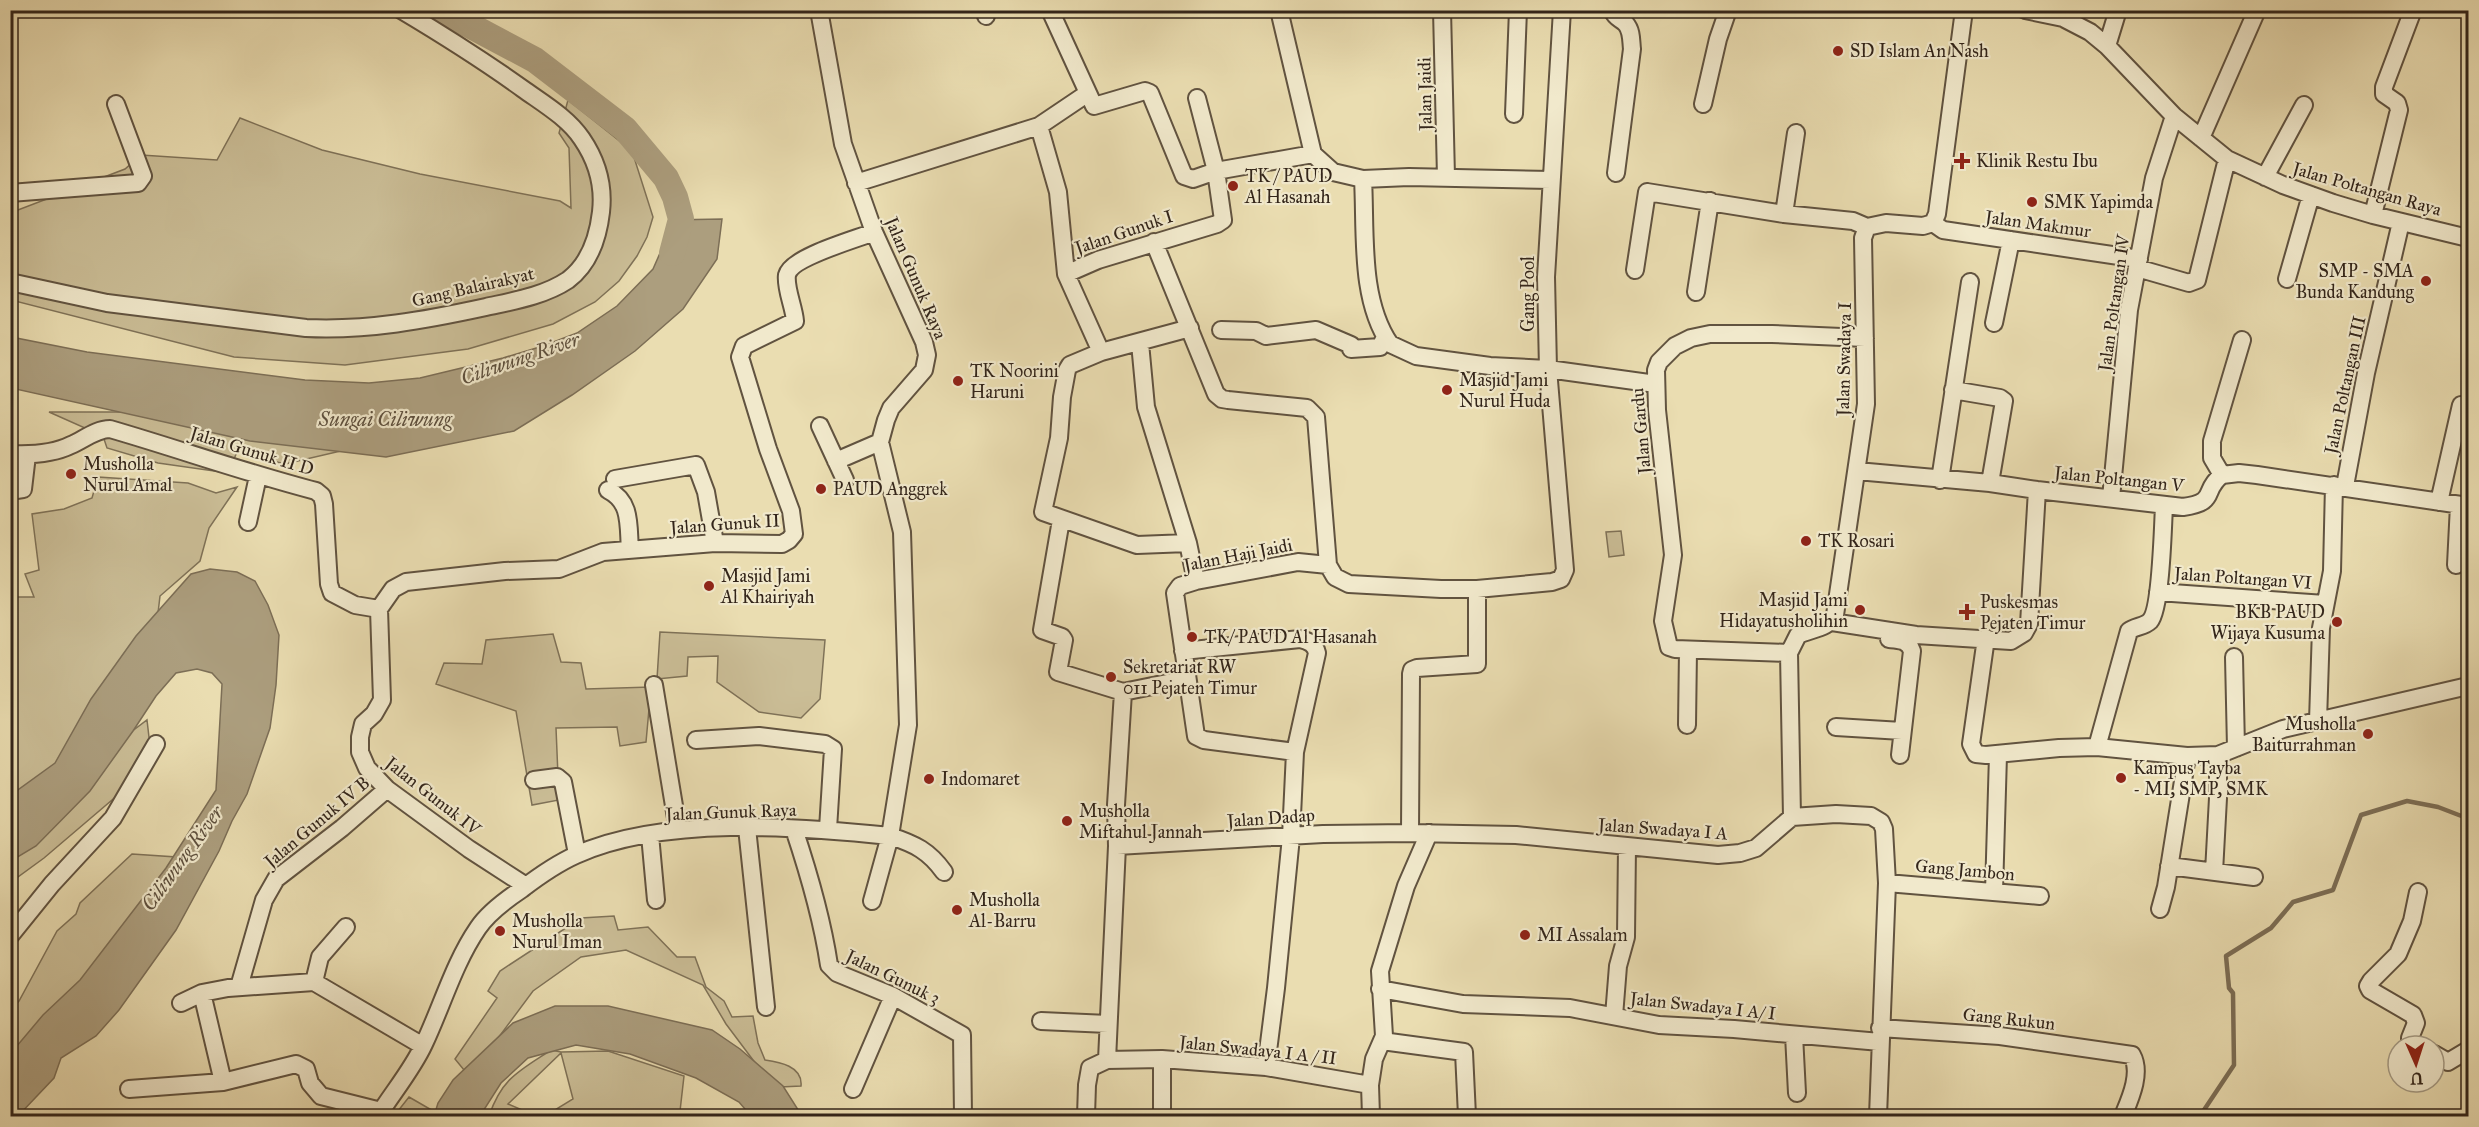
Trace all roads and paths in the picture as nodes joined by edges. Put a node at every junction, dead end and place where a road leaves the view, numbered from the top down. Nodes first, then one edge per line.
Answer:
1 (400, 10) edge
2 (819, 10) edge
3 (1050, 10) edge
4 (1279, 10) edge
5 (1442, 10) edge
6 (1518, 10) edge
7 (1562, 10) edge
8 (1612, 10) edge
9 (1728, 10) edge
10 (1964, 10) edge
11 (2025, 10) edge
12 (2118, 10) edge
13 (2257, 10) edge
14 (2414, 10) edge
15 (2107, 46) junction
16 (1197, 98) dead end
17 (1091, 100) junction
18 (116, 104) dead end
19 (1703, 104) dead end
20 (2304, 105) dead end
21 (1514, 114) dead end
22 (2174, 116) junction
23 (1039, 126) junction
24 (1796, 133) dead end
25 (2200, 138) junction
26 (1313, 154) junction
27 (2227, 159) junction
28 (1216, 171) junction
29 (1616, 173) dead end
30 (1446, 177) junction
31 (2265, 177) junction
32 (1364, 179) junction
33 (1551, 180) junction
34 (856, 183) junction
35 (10, 193) edge
36 (2311, 195) junction
37 (1710, 201) junction
38 (1784, 214) junction
39 (2373, 215) junction
40 (2401, 222) junction
41 (1933, 223) junction
42 (1867, 227) junction
43 (874, 232) junction
44 (2469, 238) edge
45 (2011, 240) junction
46 (1154, 242) junction
47 (2138, 263) junction
48 (1635, 270) dead end
49 (1066, 274) junction
50 (2287, 279) dead end
51 (10, 282) edge
52 (1970, 282) dead end
53 (1696, 292) dead end
54 (1994, 323) dead end
55 (1190, 328) junction
56 (1221, 330) dead end
57 (1385, 337) junction
58 (1865, 338) junction
59 (2242, 340) dead end
60 (1140, 343) junction
61 (1101, 352) junction
62 (1548, 369) junction
63 (1656, 384) junction
64 (1953, 390) junction
65 (2461, 405) dead end
66 (820, 426) dead end
67 (880, 442) junction
68 (19, 455) edge
69 (836, 461) junction
70 (1857, 471) junction
71 (2222, 475) junction
72 (258, 476) junction
73 (845, 480) dead end
74 (1940, 480) junction
75 (1990, 483) junction
76 (2339, 485) junction
77 (2037, 490) junction
78 (10, 491) edge
79 (2111, 498) junction
80 (2439, 502) junction
81 (2164, 505) junction
82 (2464, 506) edge
83 (1061, 520) junction
84 (248, 522) dead end
85 (716, 543) junction
86 (1188, 543) junction
87 (630, 550) junction
88 (2456, 564) dead end
89 (1328, 565) junction
90 (1196, 581) junction
91 (1477, 589) junction
92 (2158, 592) junction
93 (2325, 604) junction
94 (379, 609) junction
95 (1832, 622) junction
96 (1855, 625) junction
97 (1986, 638) junction
98 (1688, 650) junction
99 (1183, 651) junction
100 (1789, 653) junction
101 (2234, 657) dead end
102 (1187, 680) junction
103 (654, 685) dead end
104 (2469, 686) edge
105 (1123, 692) junction
106 (2318, 721) junction
107 (1687, 725) dead end
108 (1836, 727) dead end
109 (1902, 731) junction
110 (696, 740) dead end
111 (156, 744) dead end
112 (2097, 747) junction
113 (2236, 748) junction
114 (1295, 752) junction
115 (1900, 755) dead end
116 (1998, 755) junction
117 (2218, 755) junction
118 (2187, 756) junction
119 (534, 780) dead end
120 (387, 789) junction
121 (1792, 818) junction
122 (747, 828) junction
123 (794, 828) junction
124 (828, 829) junction
125 (678, 830) junction
126 (1410, 833) junction
127 (1429, 833) junction
128 (650, 835) junction
129 (891, 836) junction
130 (1291, 837) junction
131 (1117, 846) junction
132 (1627, 846) junction
133 (577, 854) junction
134 (2169, 866) junction
135 (944, 872) dead end
136 (2214, 872) junction
137 (2254, 878) dead end
138 (1887, 883) junction
139 (525, 886) junction
140 (1994, 892) junction
141 (2418, 892) dead end
142 (2040, 896) dead end
143 (656, 900) dead end
144 (872, 901) dead end
145 (2160, 909) dead end
146 (346, 927) dead end
147 (10, 936) edge
148 (314, 982) junction
149 (239, 987) junction
150 (1380, 989) junction
151 (202, 993) junction
152 (893, 996) junction
153 (181, 1003) dead end
154 (766, 1007) dead end
155 (1614, 1016) junction
156 (1041, 1021) dead end
157 (1108, 1024) junction
158 (2412, 1034) edge
159 (1794, 1035) junction
160 (1880, 1035) junction
161 (1382, 1041) junction
162 (423, 1046) junction
163 (2469, 1050) edge
164 (1162, 1059) junction
165 (1107, 1060) junction
166 (2446, 1061) edge
167 (1266, 1067) junction
168 (223, 1082) junction
169 (1370, 1085) junction
170 (129, 1089) dead end
171 (853, 1089) dead end
172 (1797, 1093) dead end
173 (379, 1114) edge
174 (963, 1116) edge
175 (1086, 1116) edge
176 (1162, 1116) edge
177 (1371, 1116) edge
178 (1467, 1116) edge
179 (1878, 1116) edge
180 (2123, 1116) edge

1 - 51 street, Gang Balairakyat
2 - 34 street, Jalan Gunuk Raya
3 - 17 street
4 - 26 street
5 - 30 street, Jalan Jaidi
6 - 21 street
7 - 33 street, Gang Pool
8 - 29 street
9 - 19 street
10 - 41 street
11 - 15 street, Jalan Poltangan Raya
12 - 15 street
13 - 25 street
14 - 39 street
15 - 22 street, Jalan Poltangan Raya
16 - 28 street
17 - 23 street
17 - 28 street
18 - 35 street
20 - 31 street
22 - 25 street, Jalan Poltangan Raya
22 - 47 street, Jalan Poltangan IV
23 - 34 street
23 - 49 street, Jalan Gunuk I
24 - 38 street
25 - 27 street, Jalan Poltangan Raya
26 - 28 street
26 - 32 street
27 - 31 street, Jalan Poltangan Raya
27 - 47 street, Jalan Makmur
28 - 46 street, Jalan Gunuk I
30 - 32 street
30 - 33 street
31 - 36 street, Jalan Poltangan Raya
32 - 57 street
33 - 62 street, Gang Pool
34 - 43 street, Jalan Gunuk Raya
36 - 39 street, Jalan Poltangan Raya
36 - 50 street
37 - 38 street
37 - 48 street
37 - 53 street
38 - 42 street
39 - 40 street, Jalan Poltangan Raya
40 - 44 street, Jalan Poltangan Raya
40 - 76 street, Jalan Poltangan III
41 - 42 street
41 - 45 street, Jalan Makmur
42 - 58 street, Jalan Swadaya I
43 - 67 street, Jalan Gunuk Raya
43 - 85 street, Jalan Gunuk II
45 - 47 street, Jalan Makmur
45 - 54 street
46 - 49 street, Jalan Gunuk I
46 - 55 street
47 - 79 street, Jalan Poltangan IV
49 - 61 street
52 - 64 street
55 - 60 street
55 - 89 street
56 - 57 street
57 - 62 street
58 - 63 street, Jalan Gardu
58 - 70 street, Jalan Swadaya I
59 - 71 street
60 - 61 street
60 - 86 street
61 - 83 street
62 - 63 street
62 - 91 street, Gang Pool
63 - 98 street, Jalan Gardu
64 - 74 street
64 - 75 street
65 - 80 street
66 - 69 street
67 - 69 street
67 - 129 street
68 - 72 street, Jalan Gunuk II D
68 - 78 street
69 - 73 street
70 - 74 street, Jalan Poltangan V
70 - 95 street, Jalan Swadaya I
71 - 76 street
71 - 81 street, Jalan Poltangan V
72 - 84 street
72 - 94 street, Jalan Gunuk II D
74 - 75 street, Jalan Poltangan V
75 - 77 street, Jalan Poltangan V
76 - 80 street
76 - 93 street, Jalan Poltangan III
77 - 79 street, Jalan Poltangan V
77 - 97 street
79 - 81 street, Jalan Poltangan V
80 - 82 street
81 - 92 street
82 - 88 street
83 - 86 street
83 - 105 street
85 - 87 street, Jalan Gunuk II
85 - 87 street
86 - 90 street
87 - 94 street, Jalan Gunuk II
89 - 90 street, Jalan Haji Jaidi
89 - 91 street
90 - 99 street, Jalan Haji Jaidi
91 - 126 street
92 - 93 street, Jalan Poltangan VI
92 - 112 street
93 - 106 street, Jalan Poltangan III
94 - 120 street, Jalan Gunuk IV
95 - 96 street
95 - 100 street
96 - 97 street
96 - 109 street
97 - 116 street
98 - 100 street
98 - 107 street
99 - 102 street, Jalan Haji Jaidi
99 - 114 street
100 - 121 street
101 - 113 street
102 - 105 street
102 - 114 street, Jalan Haji Jaidi
103 - 125 street
104 - 106 street
105 - 131 street
106 - 113 street
108 - 109 street
109 - 115 street
110 - 124 street
111 - 147 street
112 - 116 street
112 - 118 street
113 - 117 street
114 - 130 street
116 - 140 street
117 - 118 street
117 - 136 street
118 - 134 street
119 - 133 street
120 - 139 street, Jalan Gunuk IV
120 - 149 street, Jalan Gunuk IV B
121 - 132 street, Jalan Swadaya I A
121 - 138 street
122 - 123 street, Jalan Gunuk Raya
122 - 125 street, Jalan Gunuk Raya
122 - 154 street
123 - 124 street, Jalan Gunuk Raya
123 - 152 street, Jalan Gunuk 3
124 - 129 street, Jalan Gunuk Raya
125 - 128 street, Jalan Gunuk Raya
126 - 127 street, Jalan Dadap
126 - 130 street, Jalan Dadap
127 - 132 street, Jalan Swadaya I A
127 - 150 street
128 - 133 street, Jalan Gunuk Raya
128 - 143 street
129 - 135 street, Jalan Gunuk Raya
129 - 144 street
130 - 131 street, Jalan Dadap
130 - 167 street
131 - 157 street
132 - 155 street
133 - 139 street, Jalan Gunuk Raya
134 - 136 street
134 - 145 street
136 - 137 street
138 - 140 street, Gang Jambon
138 - 160 street
139 - 162 street, Jalan Gunuk Raya
140 - 142 street, Gang Jambon
141 - 158 street
146 - 148 street
148 - 149 street
148 - 162 street
149 - 151 street
150 - 155 street, Jalan Swadaya I A/ I
150 - 161 street
151 - 153 street
151 - 168 street
152 - 171 street
152 - 174 street, Jalan Gunuk 3
155 - 159 street, Jalan Swadaya I A/ I
156 - 157 street
157 - 165 street
159 - 160 street, Jalan Swadaya I A/ I
159 - 172 street
160 - 179 street
160 - 180 street, Gang Rukun
161 - 169 street
161 - 178 street
162 - 173 street, Jalan Gunuk Raya
163 - 166 street
164 - 165 street
164 - 167 street, Jalan Swadaya I A / II
164 - 176 street, Jalan Swadaya I A / II
165 - 175 street
167 - 169 street, Jalan Swadaya I A / II
168 - 170 street
168 - 173 street
169 - 177 street

